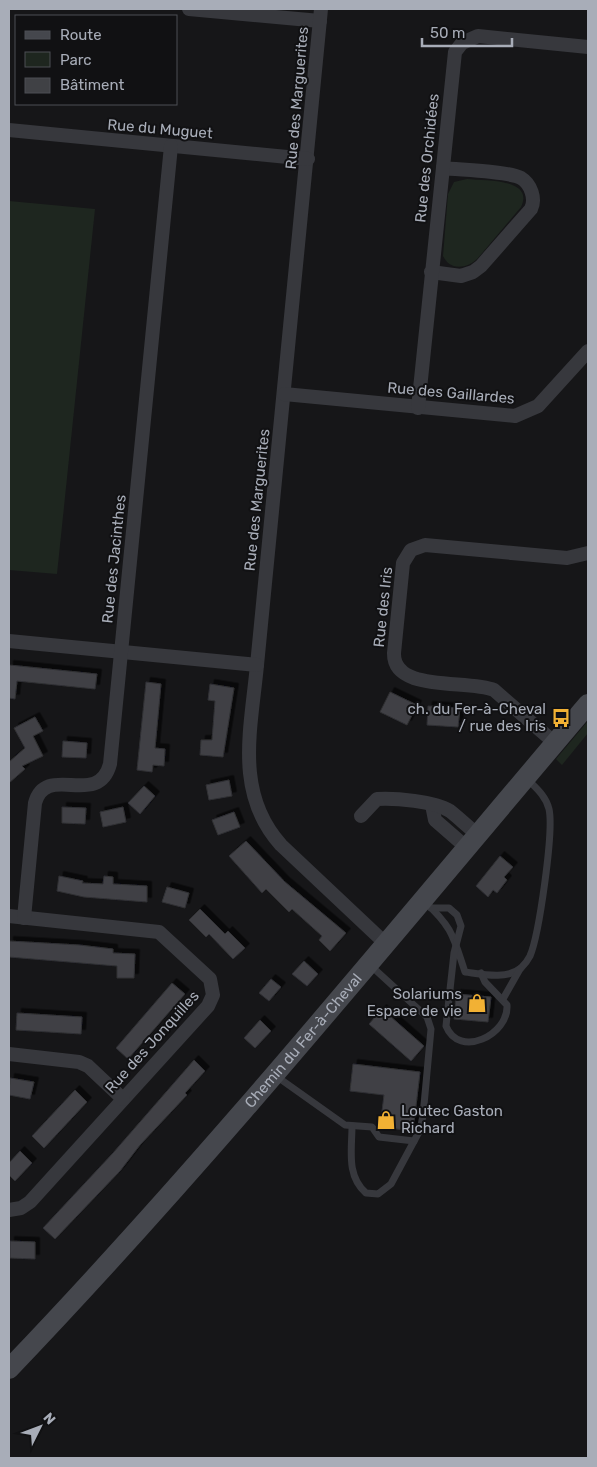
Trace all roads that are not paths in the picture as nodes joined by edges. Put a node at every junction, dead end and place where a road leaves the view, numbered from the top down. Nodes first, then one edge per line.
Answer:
1 (190, 9) edge
2 (320, 15) edge
3 (588, 47) edge
4 (9, 130) edge
5 (171, 146) junction
6 (308, 159) junction
7 (443, 168) junction
8 (431, 272) junction
9 (588, 352) edge
10 (284, 394) junction
11 (418, 408) junction
12 (588, 553) edge
13 (9, 641) edge
14 (122, 652) junction
15 (257, 665) junction
16 (588, 704) edge
17 (555, 743) junction
18 (525, 778) junction
19 (361, 816) dead end
20 (471, 841) junction
21 (426, 903) junction
22 (9, 916) edge
23 (24, 918) junction
24 (385, 943) junction
25 (456, 945) junction
26 (368, 963) junction
27 (521, 968) junction
28 (481, 974) junction
29 (503, 999) junction
30 (9, 1054) edge
31 (274, 1074) junction
32 (123, 1099) junction
33 (352, 1126) junction
34 (414, 1141) junction
35 (9, 1210) edge
36 (9, 1369) edge

1 - 2 street
2 - 6 street, Rue des Marguerites
3 - 7 street, Rue des Orchidées
4 - 5 street, Rue du Muguet
5 - 6 street, Rue du Muguet
5 - 14 street, Rue des Jacinthes
6 - 10 street, Rue des Marguerites
7 - 8 street, Rue des Orchidées
7 - 8 street
8 - 11 street, Rue des Orchidées
9 - 11 street, Rue des Gaillardes
10 - 11 street, Rue des Gaillardes
10 - 15 street, Rue des Marguerites
12 - 17 street, Rue des Iris
13 - 14 street
14 - 15 street
14 - 23 street, Rue des Jacinthes
15 - 24 street, Rue des Marguerites
16 - 17 street, Chemin du Fer-à-Cheval
17 - 18 street, Chemin du Fer-à-Cheval
18 - 20 street, Chemin du Fer-à-Cheval
18 - 27 lane
19 - 20 street
20 - 21 street, Chemin du Fer-à-Cheval
21 - 24 street, Chemin du Fer-à-Cheval
21 - 25 lane
21 - 25 lane
22 - 23 street, Rue des Jonquilles
23 - 32 street, Rue des Jonquilles
24 - 26 street, Chemin du Fer-à-Cheval
25 - 28 lane
25 - 29 lane
26 - 31 street, Chemin du Fer-à-Cheval
26 - 34 lane
27 - 28 lane
27 - 29 lane
28 - 29 lane
30 - 32 street
31 - 33 lane
31 - 36 street, Chemin du Fer-à-Cheval
32 - 35 street, Rue des Jonquilles
33 - 34 lane
33 - 34 lane

